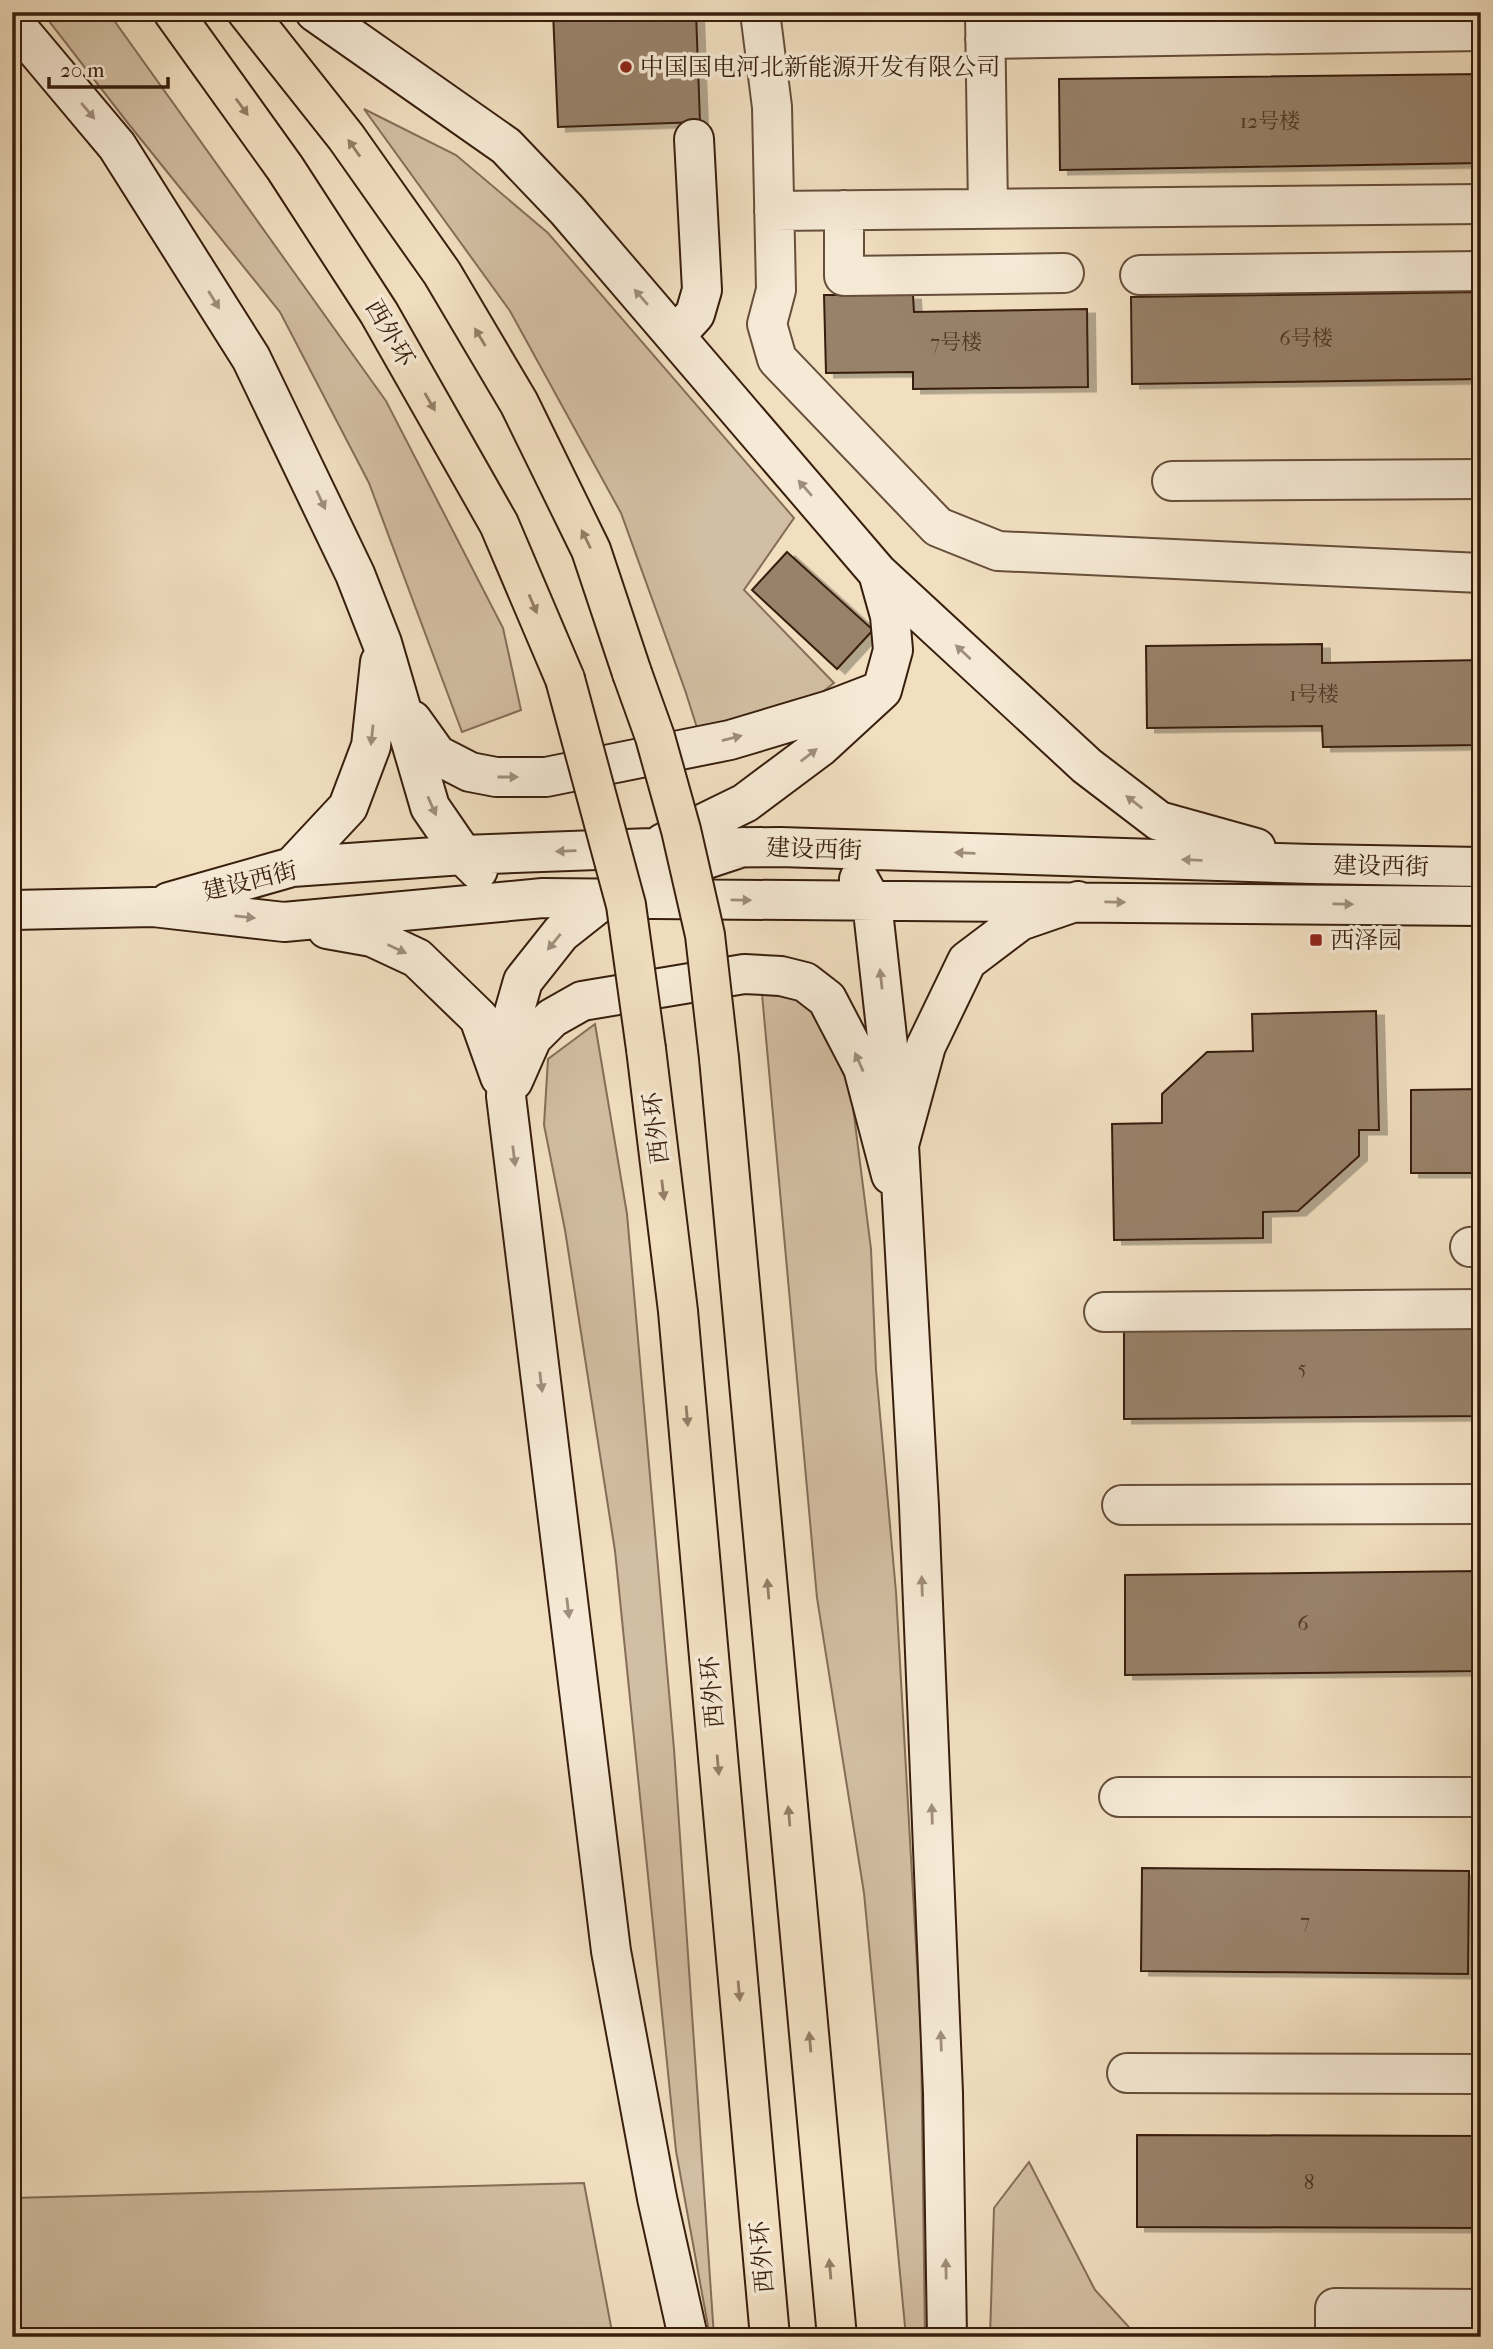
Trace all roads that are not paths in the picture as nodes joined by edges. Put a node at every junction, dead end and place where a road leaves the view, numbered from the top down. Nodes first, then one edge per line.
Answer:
1 (173, 12) edge
2 (247, 12) edge
3 (315, 12) edge
4 (760, 12) edge
5 (12, 21) edge
6 (985, 25) edge
7 (1481, 31) edge
8 (694, 139) dead end
9 (1481, 204) edge
10 (988, 209) junction
11 (844, 210) junction
12 (774, 211) junction
13 (1481, 271) edge
14 (1064, 273) dead end
15 (1140, 275) dead end
16 (675, 336) junction
17 (1481, 479) edge
18 (1172, 481) dead end
19 (878, 573) junction
20 (1481, 573) edge
21 (382, 643) junction
22 (882, 690) junction
23 (399, 701) junction
24 (762, 847) junction
25 (652, 848) junction
26 (463, 855) junction
27 (1312, 864) junction
28 (292, 867) junction
29 (1481, 867) edge
30 (552, 898) junction
31 (604, 899) junction
32 (1078, 901) junction
33 (872, 902) junction
34 (1481, 906) edge
35 (153, 907) junction
36 (12, 910) edge
37 (284, 922) junction
38 (506, 1096) junction
39 (899, 1145) junction
40 (903, 1222) junction
41 (1481, 1309) edge
42 (1104, 1312) dead end
43 (1481, 1504) edge
44 (1122, 1505) dead end
45 (1119, 1797) dead end
46 (1481, 1797) edge
47 (1127, 2073) dead end
48 (1481, 2074) edge
49 (657, 2198) junction
50 (1481, 2309) edge
51 (679, 2337) edge
52 (688, 2337) edge
53 (769, 2337) edge
54 (837, 2337) edge
55 (947, 2337) edge
56 (1335, 2337) edge

1 -> 53 highway, 西外环, bridge
54 -> 2 highway, bridge
16 -> 3 main road
4 - 12 main road
5 -> 21 main road
6 - 7 main road
6 - 10 main road
8 - 16 main road
9 - 10 main road
10 - 11 main road
11 - 12 main road
11 - 14 main road
12 - 20 main road
13 - 15 main road
19 -> 16 main road
17 - 18 main road
19 - 22 main road
27 -> 19 main road
21 - 23 main road
21 -> 28 main road
23 -> 22 main road
25 -> 22 main road
23 -> 26 main road
24 - 25 main road, 建设西街
27 -> 24 main road, 建设西街
24 - 31 main road
24 - 33 main road
25 -> 26 main road, 建设西街
25 - 30 main road
26 - 28 main road, 建设西街
26 - 30 main road
27 - 29 main road, 建设西街
28 - 35 main road, 建设西街
30 - 31 main road, 建设西街
30 - 37 main road, 建设西街
31 -> 33 main road, 建设西街
31 -> 38 main road
32 - 33 main road, 建设西街
32 -> 34 main road, 建设西街
32 - 39 main road
39 -> 33 main road
35 - 36 main road, 建设西街
35 -> 37 main road, 建设西街
37 -> 38 main road
40 -> 38 main road
38 -> 49 main road
39 - 40 main road
55 -> 40 main road
41 - 42 main road
43 - 44 main road
45 - 46 main road
47 - 48 main road
49 - 51 main road
49 - 52 main road
50 - 56 main road

